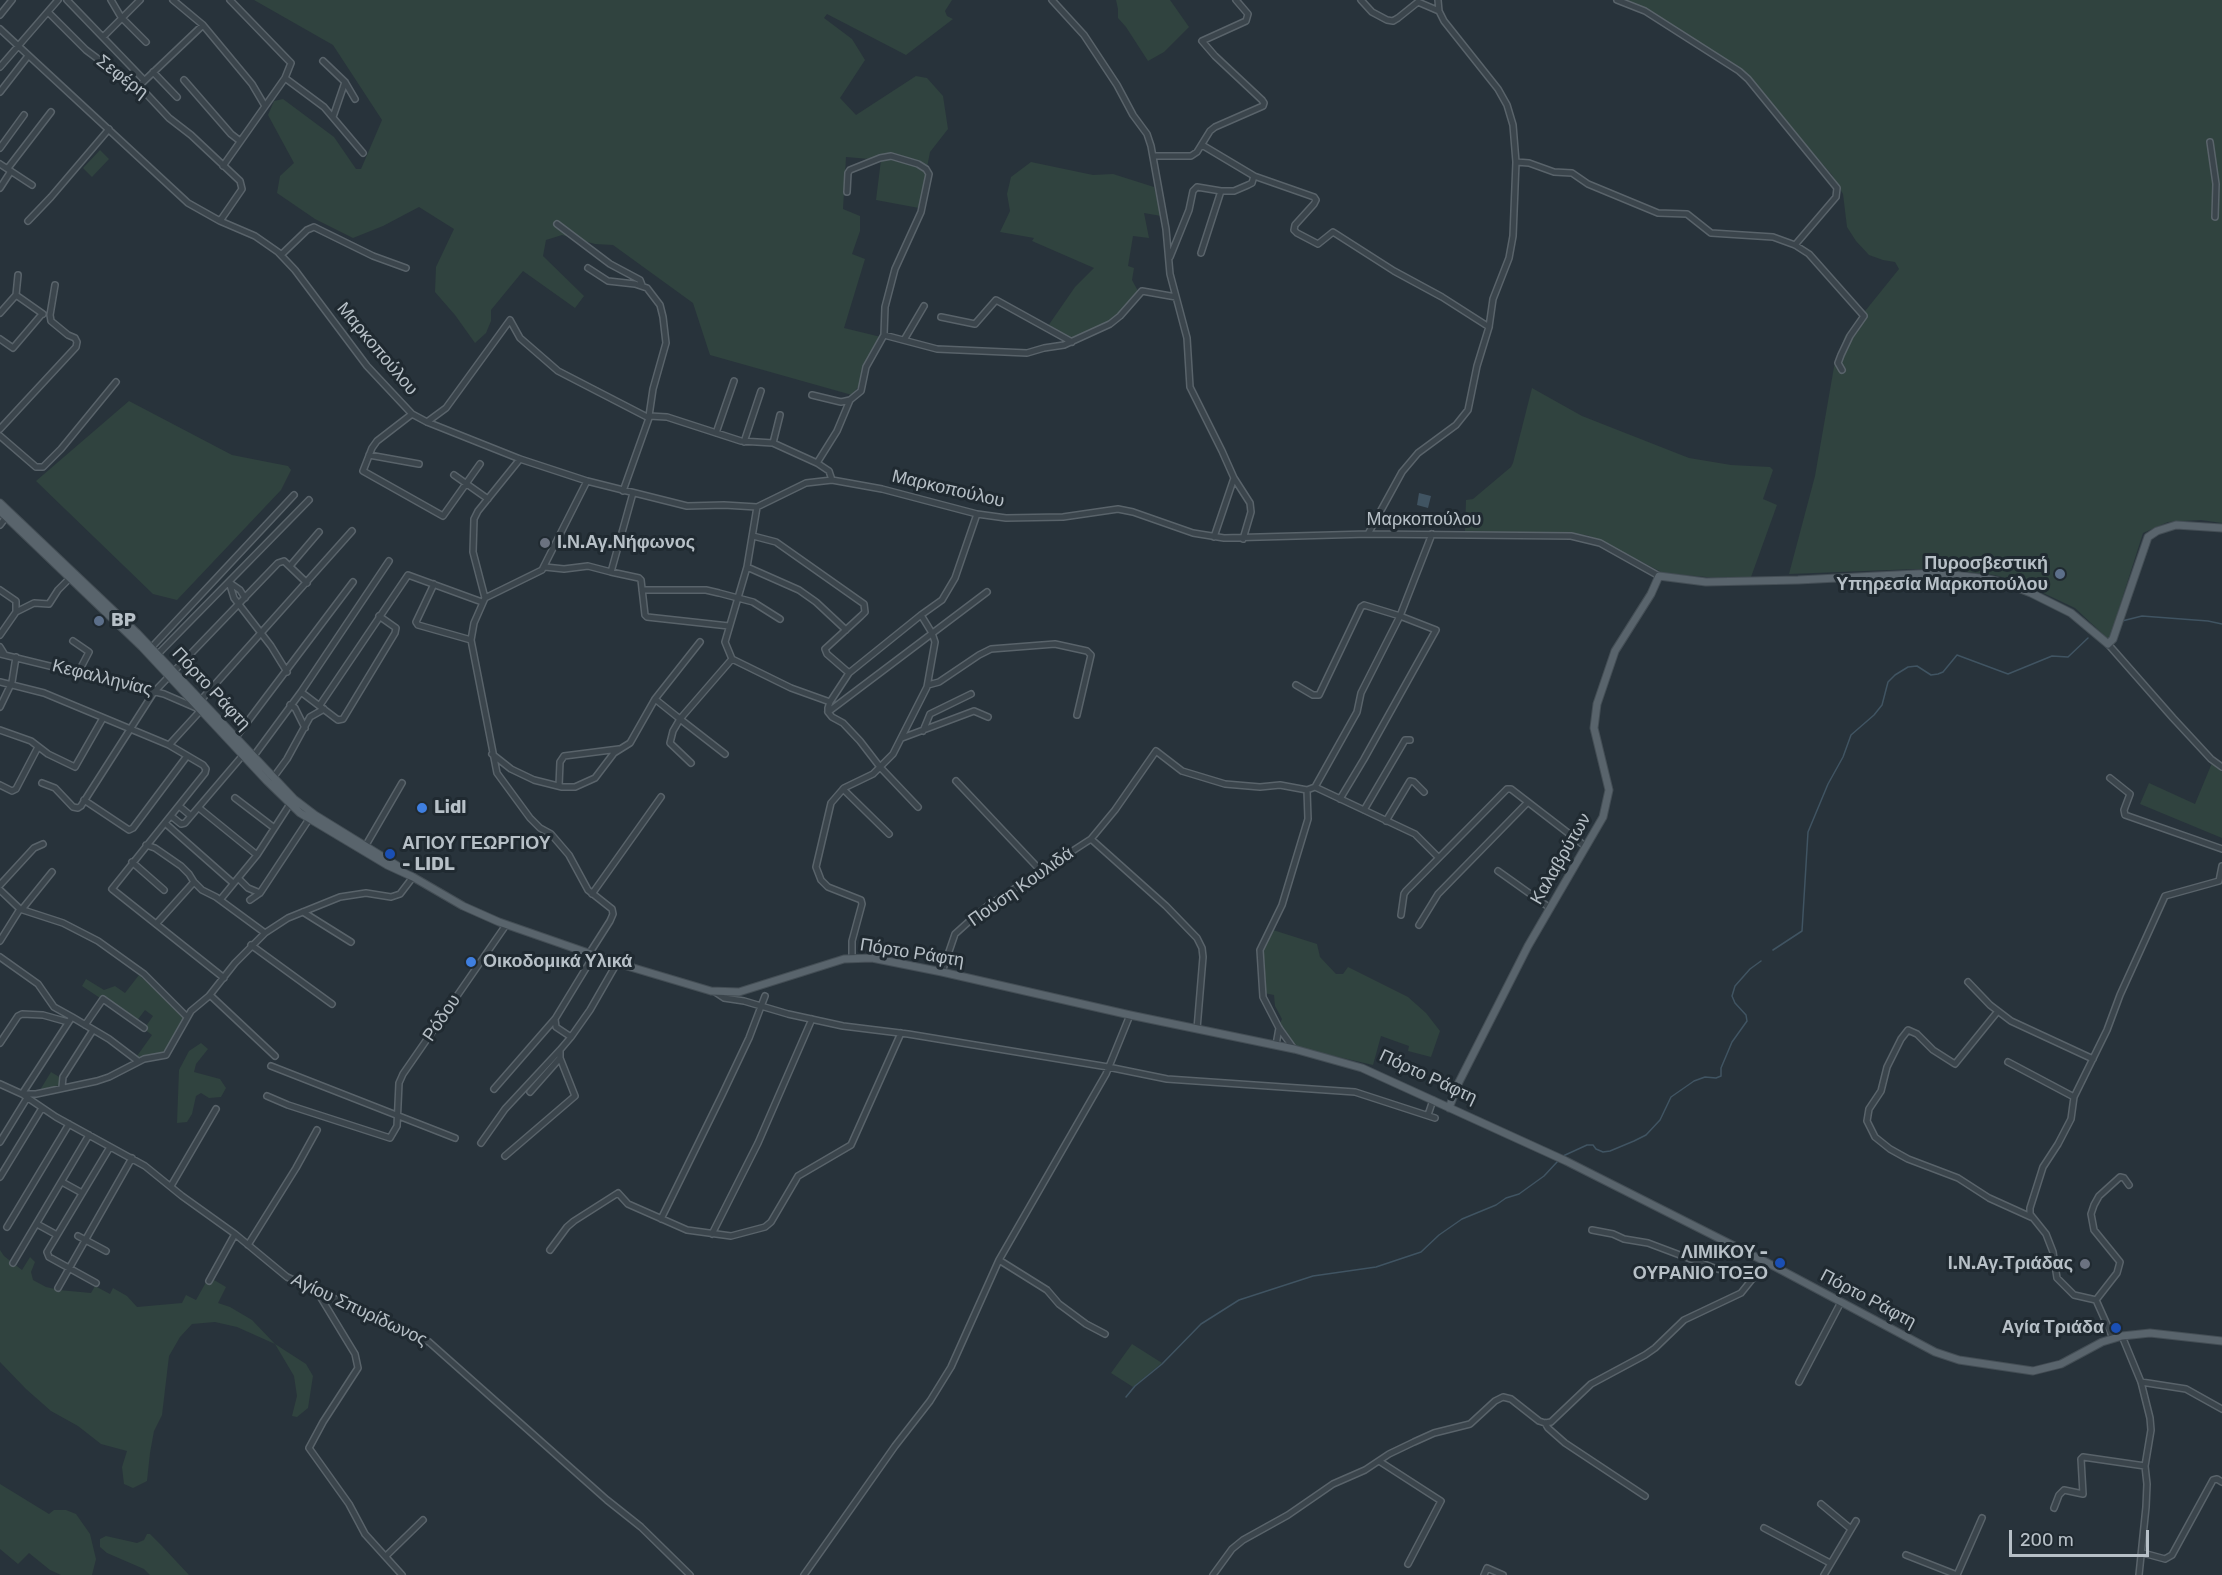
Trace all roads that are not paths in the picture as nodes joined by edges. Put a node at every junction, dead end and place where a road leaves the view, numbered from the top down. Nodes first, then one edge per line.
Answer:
1 (12, 0) edge
2 (58, 0) edge
3 (67, 0) edge
4 (111, 0) edge
5 (140, 0) edge
6 (173, 0) edge
7 (230, 0) edge
8 (1052, 0) edge
9 (1236, 0) edge
10 (1360, 0) edge
11 (1438, 0) edge
12 (1617, 0) edge
13 (1439, 11) junction
14 (48, 12) junction
15 (0, 15) edge
16 (121, 17) junction
17 (203, 25) junction
18 (0, 29) edge
19 (103, 38) junction
20 (146, 42) dead end
21 (18, 46) junction
22 (28, 56) junction
23 (323, 62) dead end
24 (0, 67) edge
25 (153, 72) junction
26 (285, 78) junction
27 (144, 80) junction
28 (184, 80) dead end
29 (345, 82) junction
30 (139, 86) junction
31 (0, 92) edge
32 (177, 98) dead end
33 (355, 99) dead end
34 (265, 106) junction
35 (51, 112) dead end
36 (24, 115) dead end
37 (333, 117) junction
38 (109, 129) junction
39 (240, 141) junction
40 (2210, 142) dead end
41 (1202, 145) junction
42 (0, 148) edge
43 (363, 153) dead end
44 (1153, 156) junction
45 (1516, 162) junction
46 (0, 164) edge
47 (223, 166) junction
48 (9, 170) junction
49 (1254, 176) junction
50 (32, 184) dead end
51 (0, 188) edge
52 (1221, 191) junction
53 (847, 192) dead end
54 (2215, 217) dead end
55 (28, 221) dead end
56 (220, 221) junction
57 (557, 224) dead end
58 (1795, 245) junction
59 (1201, 253) dead end
60 (281, 255) junction
61 (1169, 258) junction
62 (406, 268) dead end
63 (588, 268) dead end
64 (18, 275) dead end
65 (55, 285) dead end
66 (642, 285) junction
67 (16, 295) junction
68 (1176, 297) junction
69 (924, 306) dead end
70 (0, 313) edge
71 (42, 314) junction
72 (50, 315) junction
73 (941, 317) dead end
74 (1489, 327) junction
75 (884, 335) junction
76 (0, 339) edge
77 (904, 340) junction
78 (1072, 342) junction
79 (1842, 370) dead end
80 (734, 381) dead end
81 (116, 382) dead end
82 (761, 390) dead end
83 (812, 395) dead end
84 (850, 400) junction
85 (412, 414) junction
86 (780, 415) dead end
87 (649, 417) junction
88 (427, 422) junction
89 (0, 429) edge
90 (716, 433) junction
91 (0, 436) edge
92 (744, 442) junction
93 (773, 443) junction
94 (369, 455) junction
95 (519, 459) junction
96 (817, 463) junction
97 (419, 464) dead end
98 (480, 464) dead end
99 (454, 475) dead end
100 (1234, 478) junction
101 (832, 480) junction
102 (587, 481) junction
103 (466, 483) junction
104 (623, 490) junction
105 (633, 493) junction
106 (294, 495) dead end
107 (488, 499) junction
108 (309, 500) dead end
109 (0, 503) edge
110 (757, 507) junction
111 (3, 514) edge
112 (977, 514) junction
113 (0, 525) edge
114 (2222, 528) edge
115 (352, 531) dead end
116 (319, 532) dead end
117 (1368, 534) junction
118 (1432, 534) junction
119 (753, 536) junction
120 (1214, 537) junction
121 (1243, 539) junction
122 (389, 561) dead end
123 (290, 566) junction
124 (544, 567) junction
125 (747, 567) junction
126 (611, 572) junction
127 (1659, 576) junction
128 (70, 578) junction
129 (229, 582) junction
130 (307, 582) junction
131 (353, 582) dead end
132 (434, 584) junction
133 (0, 590) edge
134 (642, 590) junction
135 (987, 592) dead end
136 (245, 598) junction
137 (738, 598) junction
138 (484, 600) junction
139 (238, 604) junction
140 (16, 612) junction
141 (921, 615) junction
142 (1400, 615) junction
143 (379, 616) junction
144 (780, 619) dead end
145 (729, 626) junction
146 (846, 630) junction
147 (261, 633) junction
148 (932, 633) junction
149 (0, 635) edge
150 (471, 640) junction
151 (73, 641) dead end
152 (700, 642) dead end
153 (2108, 644) junction
154 (0, 647) edge
155 (151, 648) junction
156 (158, 654) junction
157 (3, 655) edge
158 (16, 657) junction
159 (732, 659) junction
160 (287, 672) junction
161 (78, 673) junction
162 (171, 674) junction
163 (849, 674) junction
164 (0, 682) edge
165 (10, 684) junction
166 (928, 684) junction
167 (1296, 686) dead end
168 (154, 692) junction
169 (302, 692) junction
170 (971, 694) dead end
171 (655, 699) junction
172 (201, 700) junction
173 (830, 702) junction
174 (290, 705) junction
175 (0, 707) edge
176 (322, 707) junction
177 (201, 710) junction
178 (828, 712) junction
179 (1077, 715) dead end
180 (988, 717) dead end
181 (104, 718) junction
182 (680, 718) junction
183 (305, 728) junction
184 (0, 730) edge
185 (128, 730) junction
186 (923, 731) junction
187 (236, 737) junction
188 (902, 738) junction
189 (169, 746) junction
190 (38, 747) junction
191 (1400, 748) dead end
192 (620, 749) junction
193 (492, 754) junction
194 (725, 754) dead end
195 (243, 755) junction
196 (187, 756) junction
197 (253, 756) junction
198 (691, 763) dead end
199 (880, 767) junction
200 (2222, 767) edge
201 (273, 778) junction
202 (2110, 778) dead end
203 (956, 782) dead end
204 (42, 783) dead end
205 (402, 783) dead end
206 (0, 785) edge
207 (559, 786) junction
208 (1315, 787) junction
209 (843, 789) junction
210 (1307, 790) junction
211 (1424, 792) dead end
212 (661, 797) dead end
213 (235, 798) dead end
214 (1340, 799) junction
215 (84, 801) junction
216 (1370, 802) junction
217 (1527, 803) junction
218 (290, 804) junction
219 (178, 806) junction
220 (918, 807) dead end
221 (199, 808) junction
222 (1364, 810) junction
223 (1373, 815) junction
224 (171, 816) junction
225 (191, 816) junction
226 (309, 819) junction
227 (1386, 821) junction
228 (165, 823) junction
229 (273, 827) junction
230 (889, 834) dead end
231 (1090, 840) junction
232 (43, 844) dead end
233 (146, 844) junction
234 (366, 845) junction
235 (1585, 846) junction
236 (2222, 849) edge
237 (257, 855) junction
238 (1438, 857) junction
239 (132, 862) junction
240 (2222, 866) edge
241 (1041, 871) junction
242 (1498, 871) dead end
243 (52, 872) dead end
244 (413, 877) junction
245 (238, 878) junction
246 (2221, 881) edge
247 (194, 882) junction
248 (233, 883) junction
249 (0, 885) edge
250 (0, 890) edge
251 (164, 890) dead end
252 (260, 893) junction
253 (592, 894) junction
254 (220, 900) junction
255 (250, 900) dead end
256 (21, 908) junction
257 (1550, 908) junction
258 (303, 912) junction
259 (1401, 915) dead end
260 (157, 923) junction
261 (506, 925) junction
262 (1419, 925) dead end
263 (265, 933) junction
264 (0, 941) edge
265 (351, 942) dead end
266 (252, 945) junction
267 (591, 955) junction
268 (0, 957) edge
269 (852, 957) junction
270 (616, 963) junction
271 (942, 972) junction
272 (224, 978) junction
273 (1968, 982) dead end
274 (742, 991) junction
275 (715, 992) junction
276 (210, 995) junction
277 (765, 996) dead end
278 (744, 1001) junction
279 (332, 1004) dead end
280 (762, 1007) junction
281 (1998, 1011) junction
282 (1130, 1015) junction
283 (187, 1017) junction
284 (555, 1019) junction
285 (812, 1019) junction
286 (70, 1020) junction
287 (85, 1025) junction
288 (144, 1028) dead end
289 (1279, 1028) junction
290 (1197, 1029) junction
291 (93, 1030) junction
292 (901, 1033) junction
293 (571, 1037) junction
294 (0, 1043) edge
295 (1276, 1045) junction
296 (1294, 1049) junction
297 (560, 1050) junction
298 (1317, 1055) junction
299 (275, 1056) dead end
300 (560, 1058) junction
301 (2093, 1059) junction
302 (138, 1061) junction
303 (2008, 1062) dead end
304 (271, 1066) dead end
305 (1108, 1066) junction
306 (0, 1084) edge
307 (62, 1087) junction
308 (494, 1089) dead end
309 (530, 1092) dead end
310 (36, 1094) junction
311 (267, 1096) dead end
312 (2074, 1097) junction
313 (27, 1098) junction
314 (1433, 1100) junction
315 (1448, 1105) junction
316 (42, 1108) junction
317 (216, 1109) dead end
318 (1428, 1115) junction
319 (398, 1117) junction
320 (1435, 1118) dead end
321 (69, 1124) junction
322 (317, 1130) dead end
323 (89, 1135) junction
324 (454, 1138) dead end
325 (0, 1142) edge
326 (481, 1143) dead end
327 (110, 1147) junction
328 (505, 1156) dead end
329 (132, 1158) junction
330 (0, 1177) edge
331 (62, 1182) junction
332 (2130, 1185) dead end
333 (171, 1186) junction
334 (82, 1193) junction
335 (2032, 1218) junction
336 (661, 1219) junction
337 (36, 1224) junction
338 (7, 1227) dead end
339 (1592, 1230) dead end
340 (235, 1234) junction
341 (712, 1234) junction
342 (57, 1235) junction
343 (78, 1236) dead end
344 (85, 1240) junction
345 (248, 1245) junction
346 (550, 1250) dead end
347 (106, 1251) dead end
348 (999, 1260) junction
349 (1766, 1262) junction
350 (13, 1263) dead end
351 (69, 1268) junction
352 (1757, 1275) junction
353 (209, 1281) dead end
354 (96, 1283) dead end
355 (58, 1288) dead end
356 (318, 1293) junction
357 (2096, 1300) junction
358 (1841, 1302) junction
359 (1105, 1334) dead end
360 (2122, 1336) junction
361 (2113, 1338) junction
362 (2222, 1341) edge
363 (2140, 1382) junction
364 (1799, 1383) dead end
365 (2222, 1409) edge
366 (1545, 1423) junction
367 (1379, 1461) junction
368 (2145, 1466) junction
369 (2222, 1482) edge
370 (1645, 1497) dead end
371 (1821, 1504) dead end
372 (2054, 1508) dead end
373 (1982, 1518) dead end
374 (423, 1520) dead end
375 (1856, 1521) dead end
376 (1764, 1528) dead end
377 (1851, 1529) junction
378 (2143, 1553) junction
379 (1906, 1555) dead end
380 (386, 1556) junction
381 (1830, 1563) junction
382 (1408, 1564) dead end
383 (402, 1575) edge
384 (690, 1575) edge
385 (804, 1575) edge
386 (1212, 1575) edge
387 (1484, 1575) edge
388 (1503, 1575) edge
389 (1824, 1575) edge
390 (1957, 1575) edge
391 (2139, 1575) edge

1 - 15 street
2 - 14 street
3 - 19 street
4 - 16 street
5 - 16 street
6 - 17 street
7 - 26 street
8 - 44 street
9 - 41 street
10 - 13 street
11 - 13 street
12 - 58 street
13 - 45 street
14 - 21 street
14 - 30 street, Σεφέρη
16 - 19 street
16 - 20 street
17 - 25 street
17 - 34 street
18 - 21 street, Μαρκοπούλου
19 - 27 street
21 - 22 street, Μαρκοπούλου
21 - 24 street
22 - 31 street
22 - 38 street, Μαρκοπούλου
23 - 29 street
25 - 27 street
25 - 32 street
26 - 34 street
26 - 37 street
27 - 30 street
28 - 39 street
29 - 33 street
29 - 37 street
30 - 47 street, Σεφέρη
34 - 39 street
35 - 48 street
36 - 42 street
37 - 43 street
38 - 55 street
38 - 56 street, Μαρκοπούλου
39 - 47 street
40 - 54 street
41 - 44 street
41 - 49 street
44 - 61 street
45 - 58 street
45 - 74 street
46 - 48 street
47 - 56 street, Σεφέρη
48 - 50 street
48 - 51 street
49 - 52 street
49 - 74 street
52 - 59 street
52 - 61 street
53 - 75 street
56 - 60 street, Μαρκοπούλου
57 - 66 street
58 - 79 street
60 - 62 street
60 - 85 street, Μαρκοπούλου
61 - 68 street
63 - 66 street
64 - 67 street
65 - 72 street
66 - 87 street
67 - 70 street
67 - 71 street
68 - 78 street
68 - 100 street
69 - 77 street
71 - 72 street
71 - 76 street
72 - 89 street
73 - 78 street
74 - 117 street
75 - 77 street
75 - 84 street
77 - 78 street
80 - 90 street
81 - 91 street
82 - 92 street
83 - 84 street
84 - 96 street
85 - 88 street, Μαρκοπούλου
85 - 94 street
86 - 93 street
87 - 88 street
87 - 90 street
87 - 104 street
88 - 95 street, Μαρκοπούλου
90 - 92 street
92 - 93 street
93 - 96 street
94 - 97 street
94 - 103 street
95 - 102 street, Μαρκοπούλου
95 - 107 street
96 - 101 street
98 - 103 street
99 - 103 street
100 - 120 street
100 - 121 street
101 - 110 street, Μαρκοπούλου
101 - 112 street, Μαρκοπούλου
102 - 104 street, Μαρκοπούλου
102 - 124 street
103 - 107 street
104 - 105 street, Μαρκοπούλου
105 - 110 street, Μαρκοπούλου
105 - 126 street
106 - 155 street
107 - 138 street
108 - 129 street
109 - 155 main road, Πόρτο Ράφτη
110 - 119 street
111 - 113 street
111 - 128 main road, Πόρτο Ράφτη
112 - 120 street, Μαρκοπούλου
112 - 141 street
114 - 153 main road
115 - 130 street
116 - 123 street
117 - 118 street, Μαρκοπούλου
117 - 121 street, Μαρκοπούλου
118 - 127 street, Μαρκοπούλου
118 - 142 street
119 - 125 street
119 - 146 street
120 - 121 street, Μαρκοπούλου
122 - 169 street
123 - 130 street
123 - 136 street
124 - 126 street
124 - 138 street
125 - 137 street
125 - 146 street
126 - 134 street
127 - 153 main road, Μαρκοπούλου
127 - 235 main road, Καλαβρύτων
128 - 140 street
128 - 162 main road, Πόρτο Ράφτη
129 - 136 street
129 - 139 street
129 - 156 street
130 - 147 street
131 - 160 street
132 - 138 street
132 - 143 street
132 - 150 street
133 - 140 street
134 - 137 street
134 - 145 street
135 - 148 street
136 - 139 street
137 - 144 street
137 - 145 street
138 - 150 street
139 - 147 street
139 - 162 street
140 - 149 street
141 - 148 street
141 - 163 street
142 - 167 street
142 - 208 street
142 - 214 street
143 - 176 street
143 - 176 street
145 - 159 street
146 - 163 street
147 - 160 street
147 - 172 street
148 - 166 street
148 - 178 street
150 - 193 street
151 - 161 street
152 - 171 street
153 - 200 street
154 - 157 street
155 - 156 main road, Πόρτο Ράφτη
156 - 162 main road, Πόρτο Ράφτη
157 - 158 street, Κεφαλληνίας
158 - 161 street, Κεφαλληνίας
158 - 165 street
159 - 173 street
159 - 182 street
160 - 187 street
161 - 168 street, Κεφαλληνίας
162 - 168 street
162 - 172 main road, Πόρτο Ράφτη
162 - 177 main road, Πόρτο Ράφτη
163 - 173 street
164 - 165 street
165 - 175 street
165 - 181 street
166 - 179 street
166 - 188 street
168 - 177 street, Κεφαλληνίας
168 - 185 street
169 - 174 street
169 - 176 street
170 - 186 street
171 - 182 street
171 - 192 street
172 - 187 main road, Πόρτο Ράφτη
173 - 178 street
174 - 183 street
174 - 197 street
176 - 183 street
177 - 189 street
177 - 195 main road, Πόρτο Ράφτη
178 - 199 street
180 - 186 street
181 - 185 street
181 - 190 street
182 - 194 street
182 - 198 street
183 - 201 street
184 - 190 street
185 - 189 street
185 - 215 street
186 - 188 street
187 - 197 main road, Πόρτο Ράφτη
188 - 199 street
189 - 196 street
190 - 206 street
191 - 216 street
192 - 207 street
192 - 207 street
193 - 207 street
193 - 253 street
195 - 218 main road, Πόρτο Ράφτη
195 - 221 street
196 - 215 street
196 - 219 street
197 - 201 main road, Πόρτο Ράφτη
199 - 209 street
199 - 220 street
201 - 234 main road, Πόρτο Ράφτη
202 - 236 street
203 - 241 street
204 - 215 street
205 - 234 street
208 - 210 street
208 - 214 street
209 - 230 street
209 - 269 street
210 - 231 street, Πούση Κουλιδά
210 - 289 street
211 - 227 street
212 - 253 street
213 - 229 street
214 - 222 street
216 - 222 street
216 - 223 street
217 - 235 street
217 - 238 street
217 - 262 street
218 - 226 main road, Πόρτο Ράφτη
218 - 229 street
219 - 224 street
219 - 225 street
221 - 225 street
221 - 237 street
222 - 223 street
223 - 227 street
224 - 225 street
224 - 228 street
226 - 244 main road, Πόρτο Ράφτη
226 - 252 street
227 - 238 street
228 - 233 street
228 - 248 street
229 - 237 street
231 - 241 street, Πούση Κουλιδά
231 - 290 street
232 - 249 street
233 - 239 street
233 - 247 street
234 - 244 main road, Πόρτο Ράφτη
235 - 257 main road, Καλαβρύτων
237 - 245 street
238 - 259 street
239 - 251 street
239 - 260 street
240 - 246 street
241 - 271 street, Πούση Κουλιδά
242 - 257 street
243 - 256 street
244 - 258 street
244 - 261 main road, Πόρτο Ράφτη
245 - 248 street
245 - 252 street
246 - 301 street
247 - 254 street
247 - 260 street
248 - 254 street
250 - 256 street
252 - 255 street
253 - 267 street
254 - 263 street
256 - 264 street
256 - 283 street
257 - 315 main road, Καλαβρύτων
258 - 263 street
258 - 265 street
260 - 272 street
261 - 267 main road, Πόρτο Ράφτη
261 - 319 street, Ρόδου
263 - 266 street
266 - 272 street
266 - 279 street
267 - 270 main road, Πόρτο Ράφτη
267 - 284 street
268 - 286 street
269 - 271 main road, Πόρτο Ράφτη
269 - 274 main road, Πόρτο Ράφτη
270 - 275 main road, Πόρτο Ράφτη
270 - 293 street
271 - 282 main road, Πόρτο Ράφτη
272 - 276 street
273 - 281 street
274 - 275 main road, Πόρτο Ράφτη
274 - 278 street
275 - 278 street
276 - 283 street
276 - 299 street
277 - 280 street
278 - 280 street
280 - 285 street
280 - 336 street
281 - 301 street
281 - 335 street
282 - 290 main road, Πόρτο Ράφτη
282 - 305 street
283 - 302 street
284 - 293 street
284 - 308 street
285 - 292 street
285 - 341 street
286 - 287 street
286 - 294 street
286 - 313 street
287 - 288 street
287 - 291 street
289 - 295 street
289 - 296 street
290 - 295 main road, Πόρτο Ράφτη
291 - 302 street
291 - 307 street
292 - 305 street
292 - 341 street
293 - 297 street
295 - 296 main road, Πόρτο Ράφτη
296 - 298 main road, Πόρτο Ράφτη
297 - 300 street
297 - 326 street
298 - 314 main road, Πόρτο Ράφτη
298 - 315 main road, Πόρτο Ράφτη
300 - 309 street
300 - 328 street
301 - 312 street
302 - 307 street
303 - 312 street
304 - 319 street
305 - 318 street
305 - 348 street
306 - 313 street, Αγίου Σπυρίδωνος
307 - 310 street
310 - 313 street
310 - 313 street
311 - 319 street
312 - 335 street
313 - 316 street, Αγίου Σπυρίδωνος
313 - 325 street
314 - 315 main road, Πόρτο Ράφτη
314 - 318 street
315 - 349 main road, Πόρτο Ράφτη
316 - 321 street, Αγίου Σπυρίδωνος
316 - 330 street
317 - 333 street
318 - 320 street
319 - 324 street
321 - 323 street, Αγίου Σπυρίδωνος
321 - 338 street
322 - 345 street
323 - 327 street, Αγίου Σπυρίδωνος
323 - 331 street
327 - 329 street, Αγίου Σπυρίδωνος
327 - 334 street
329 - 333 street, Αγίου Σπυρίδωνος
329 - 344 street
331 - 334 street
331 - 337 street
332 - 357 street
333 - 340 street, Αγίου Σπυρίδωνος
334 - 342 street
335 - 357 street
336 - 341 street
336 - 346 street
337 - 342 street
337 - 350 street
339 - 352 street
340 - 345 street, Αγίου Σπυρίδωνος
340 - 353 street
342 - 351 street
343 - 344 street
344 - 347 street
344 - 351 street
345 - 356 street, Αγίου Σπυρίδωνος
348 - 359 street
348 - 385 street
349 - 352 street
349 - 358 main road, Πόρτο Ράφτη
351 - 354 street
351 - 355 street
352 - 366 street
356 - 380 street
356 - 384 street, Αγίου Σπυρίδωνος
357 - 361 street
358 - 361 main road, Πόρτο Ράφτη
358 - 364 street
360 - 361 main road, Πόρτο Ράφτη
360 - 362 main road, Πόρτο Ράφτη
360 - 363 street
363 - 365 street
363 - 368 street
366 - 367 street
366 - 370 street
367 - 382 street
367 - 386 street
368 - 372 street
368 - 378 street
369 - 378 street
371 - 377 street
373 - 390 street
374 - 380 street
375 - 377 street
376 - 381 street
377 - 381 street
378 - 391 street
379 - 390 street
380 - 383 street
381 - 389 street
387 - 388 street

